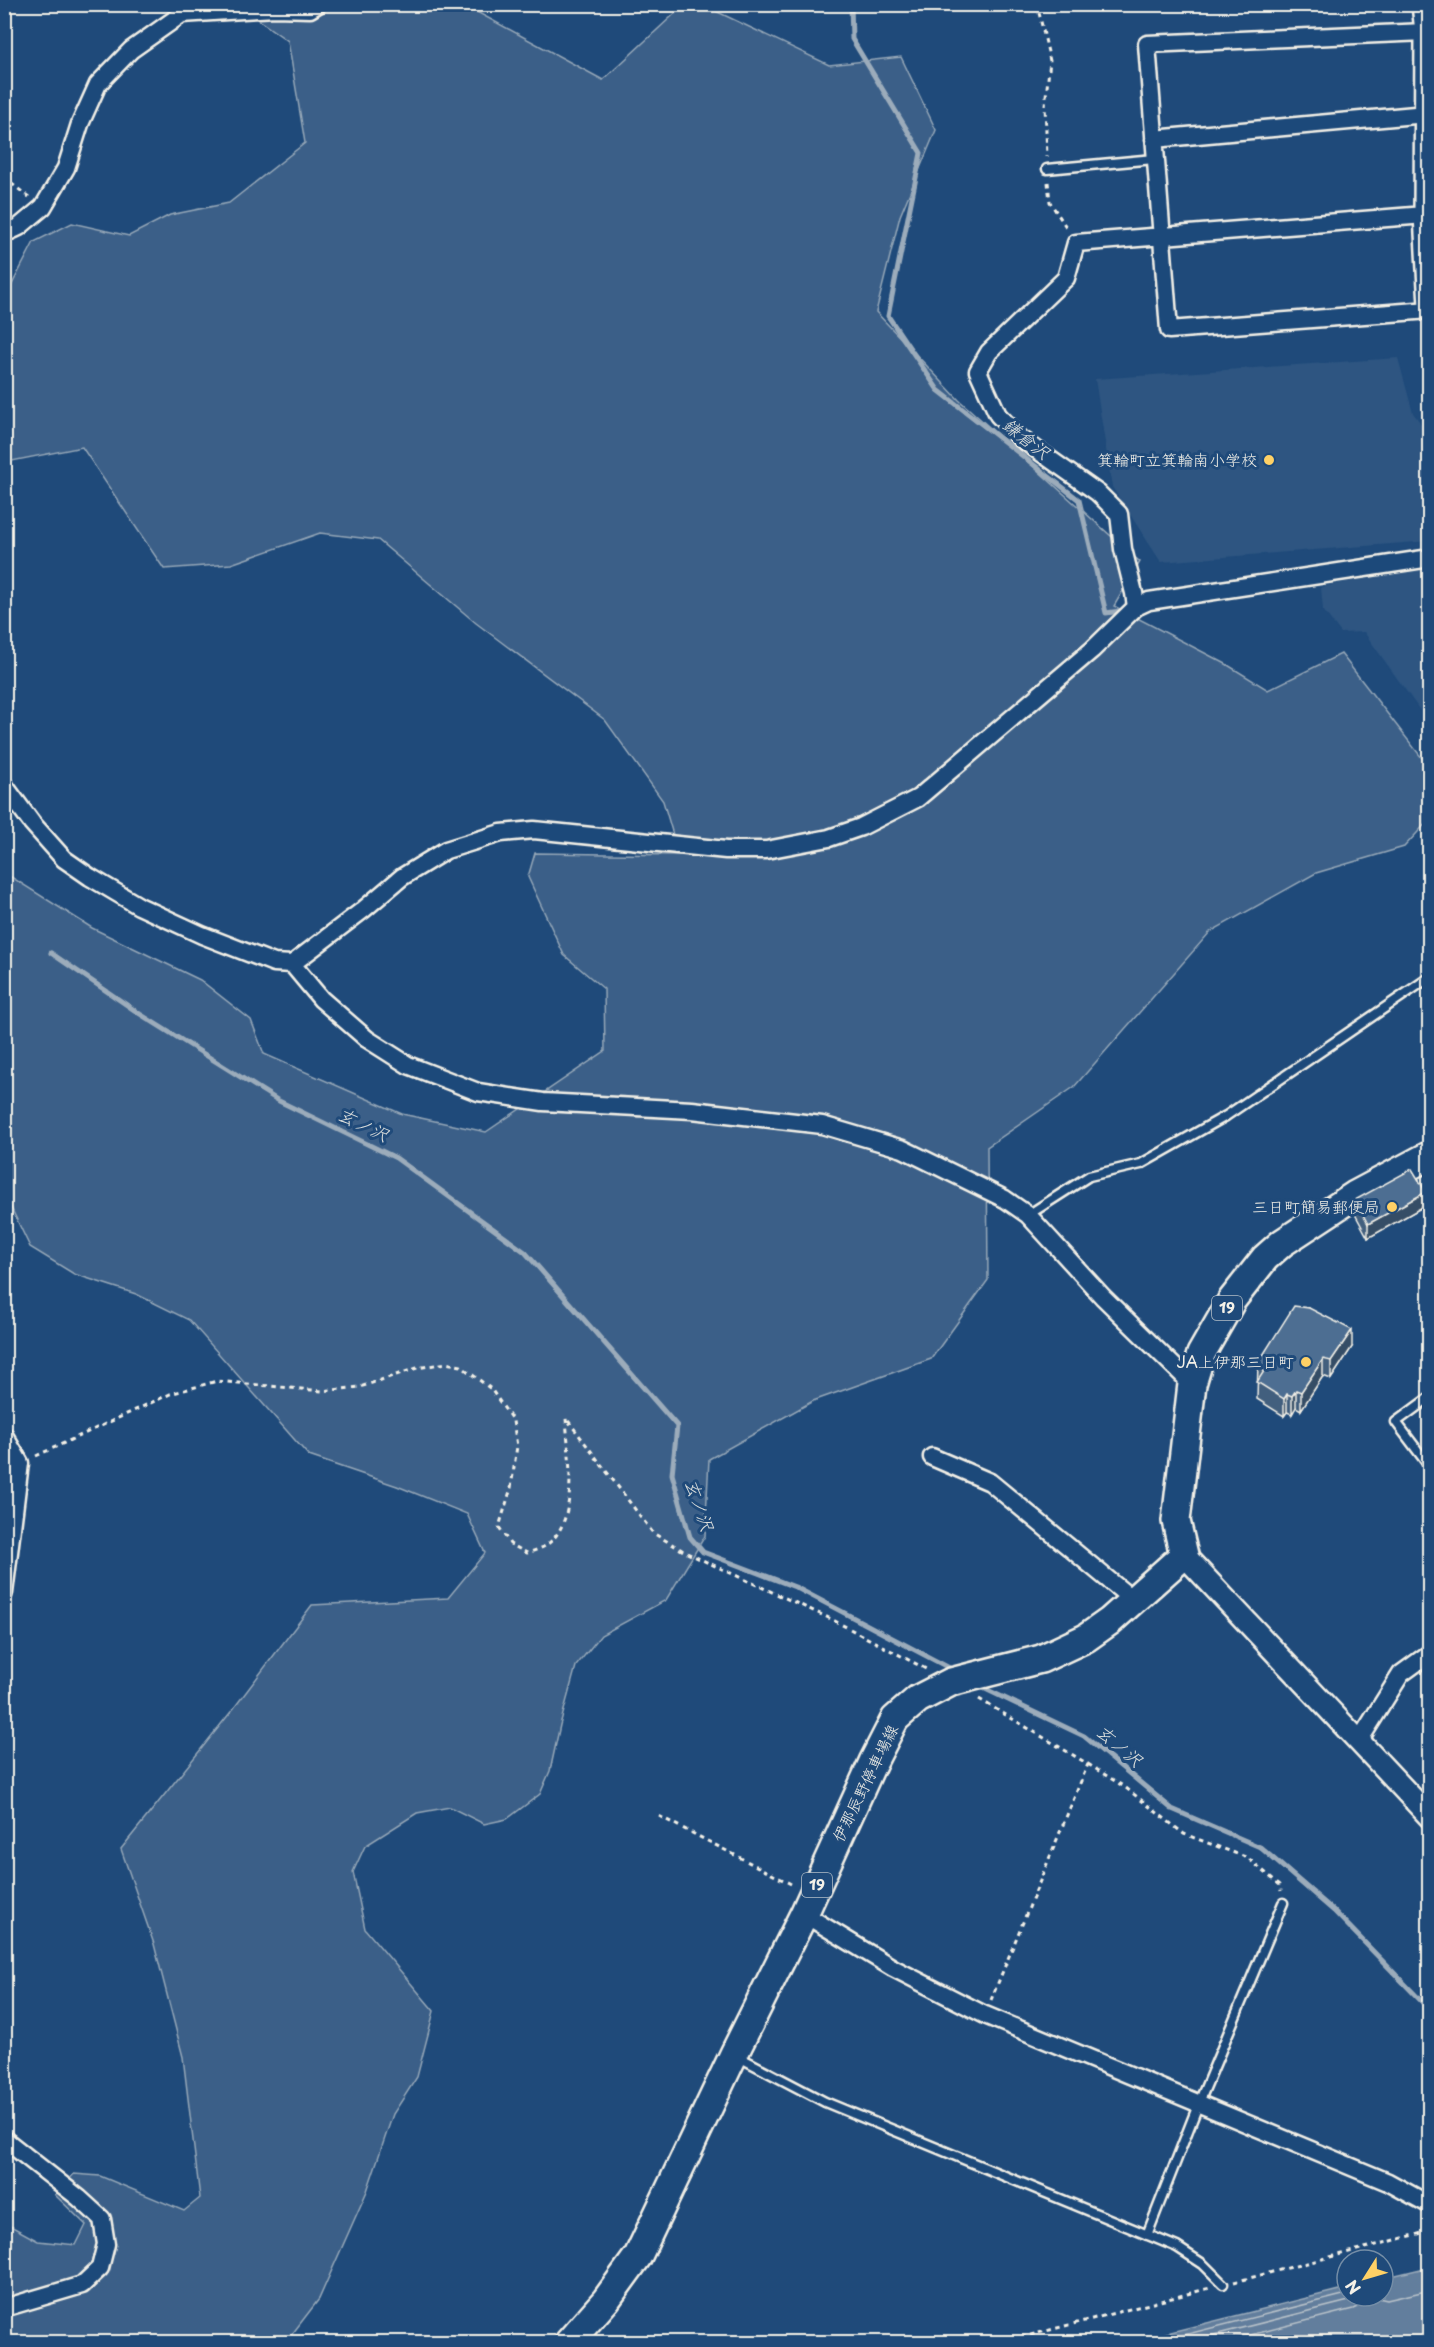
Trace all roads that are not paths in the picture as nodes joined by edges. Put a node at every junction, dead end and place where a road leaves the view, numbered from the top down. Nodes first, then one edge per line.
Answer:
1 (318, 4) edge
2 (1423, 4) edge
3 (1426, 32) junction
4 (1426, 114) junction
5 (1154, 139) junction
6 (1154, 159) junction
7 (1047, 169) road end
8 (1425, 215) junction
9 (4, 234) edge
10 (1162, 235) junction
11 (1430, 308) edge
12 (1430, 558) edge
13 (1136, 607) junction
14 (4, 785) edge
15 (292, 964) junction
16 (1430, 977) edge
17 (1430, 1155) edge
18 (1028, 1215) junction
19 (1192, 1384) junction
20 (1430, 1397) edge
21 (4, 1435) edge
22 (932, 1457) dead end
23 (1430, 1467) edge
24 (1184, 1554) junction
25 (4, 1593) edge
26 (1133, 1600) junction
27 (1430, 1653) edge
28 (1359, 1741) junction
29 (1430, 1817) edge
30 (1283, 1903) road end
31 (808, 1904) junction
32 (734, 2054) junction
33 (1198, 2105) junction
34 (4, 2139) edge
35 (1430, 2205) edge
36 (1147, 2235) junction
37 (1223, 2284) dead end
38 (4, 2308) edge
39 (569, 2343) edge

1 - 9 street
2 - 3 street
3 - 4 street
3 - 5 street
4 - 5 street
4 - 8 street
5 - 6 street
6 - 7 lane
6 - 10 street
8 - 10 street
8 - 11 street
10 - 11 street
10 - 13 street
12 - 13 street
13 - 15 street
14 - 15 street
15 - 18 street
16 - 18 lane
17 - 19 main road, 19
18 - 19 street
19 - 24 main road, 19
20 - 23 lane
21 - 25 street
22 - 26 street
24 - 26 main road, 伊那辰野停車場線 / 19
24 - 28 street
26 - 31 main road, 伊那辰野停車場線 / 19
27 - 28 street
28 - 29 street
30 - 33 lane
31 - 32 main road, 伊那辰野停車場線 / 19
31 - 33 street
32 - 36 lane
32 - 39 main road, 伊那辰野停車場線 / 19
33 - 35 street
33 - 36 lane
34 - 38 street
36 - 37 lane

